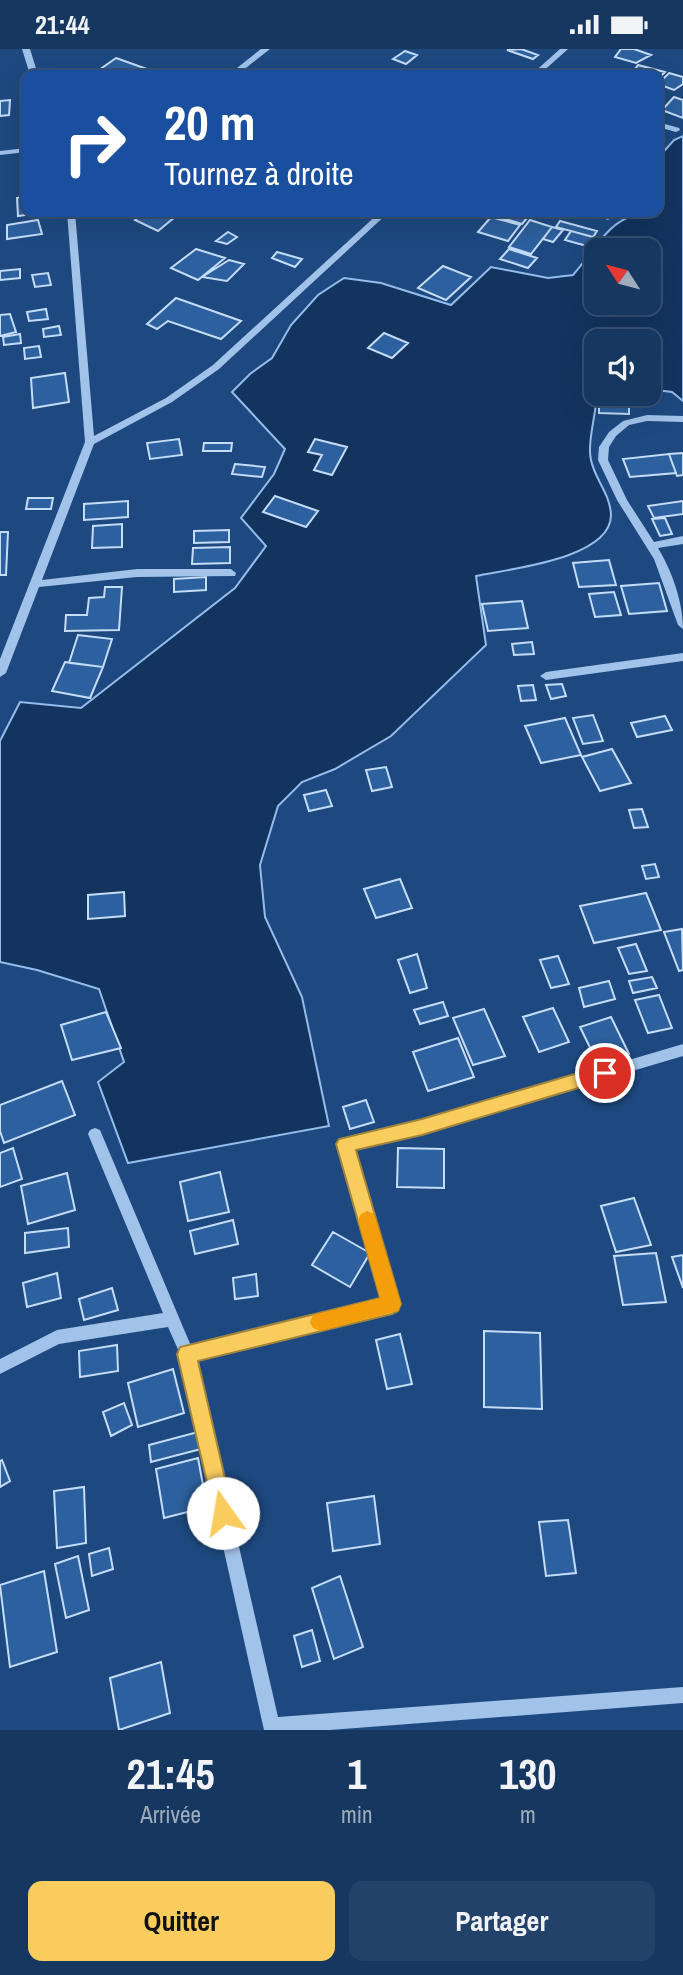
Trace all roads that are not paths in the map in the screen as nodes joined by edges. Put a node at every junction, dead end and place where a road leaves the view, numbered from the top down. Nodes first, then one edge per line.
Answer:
1 (26, 49) edge
2 (266, 49) edge
3 (564, 49) edge
4 (32, 70) edge
5 (239, 70) edge
6 (541, 70) edge
7 (663, 126) edge
8 (676, 130) dead end
9 (21, 151) edge
10 (0, 153) edge
11 (71, 217) edge
12 (380, 217) edge
13 (683, 419) edge
14 (90, 442) junction
15 (683, 540) edge
16 (651, 546) junction
17 (231, 573) dead end
18 (35, 584) junction
19 (683, 625) edge
20 (683, 657) edge
21 (0, 673) edge
22 (546, 676) dead end
23 (683, 1050) edge
24 (95, 1134) dead end
25 (172, 1319) junction
26 (187, 1354) junction
27 (0, 1367) edge
28 (683, 1695) edge
29 (271, 1728) edge

1 - 4 street
2 - 5 street
3 - 6 street
7 - 8 street
9 - 10 street
11 - 14 street
12 - 14 street
13 - 16 street
14 - 18 street
15 - 16 street
16 - 19 street
17 - 18 street
18 - 21 street
20 - 22 street
23 - 26 street
24 - 25 street
25 - 26 street
25 - 27 street
26 - 29 street
28 - 29 street

